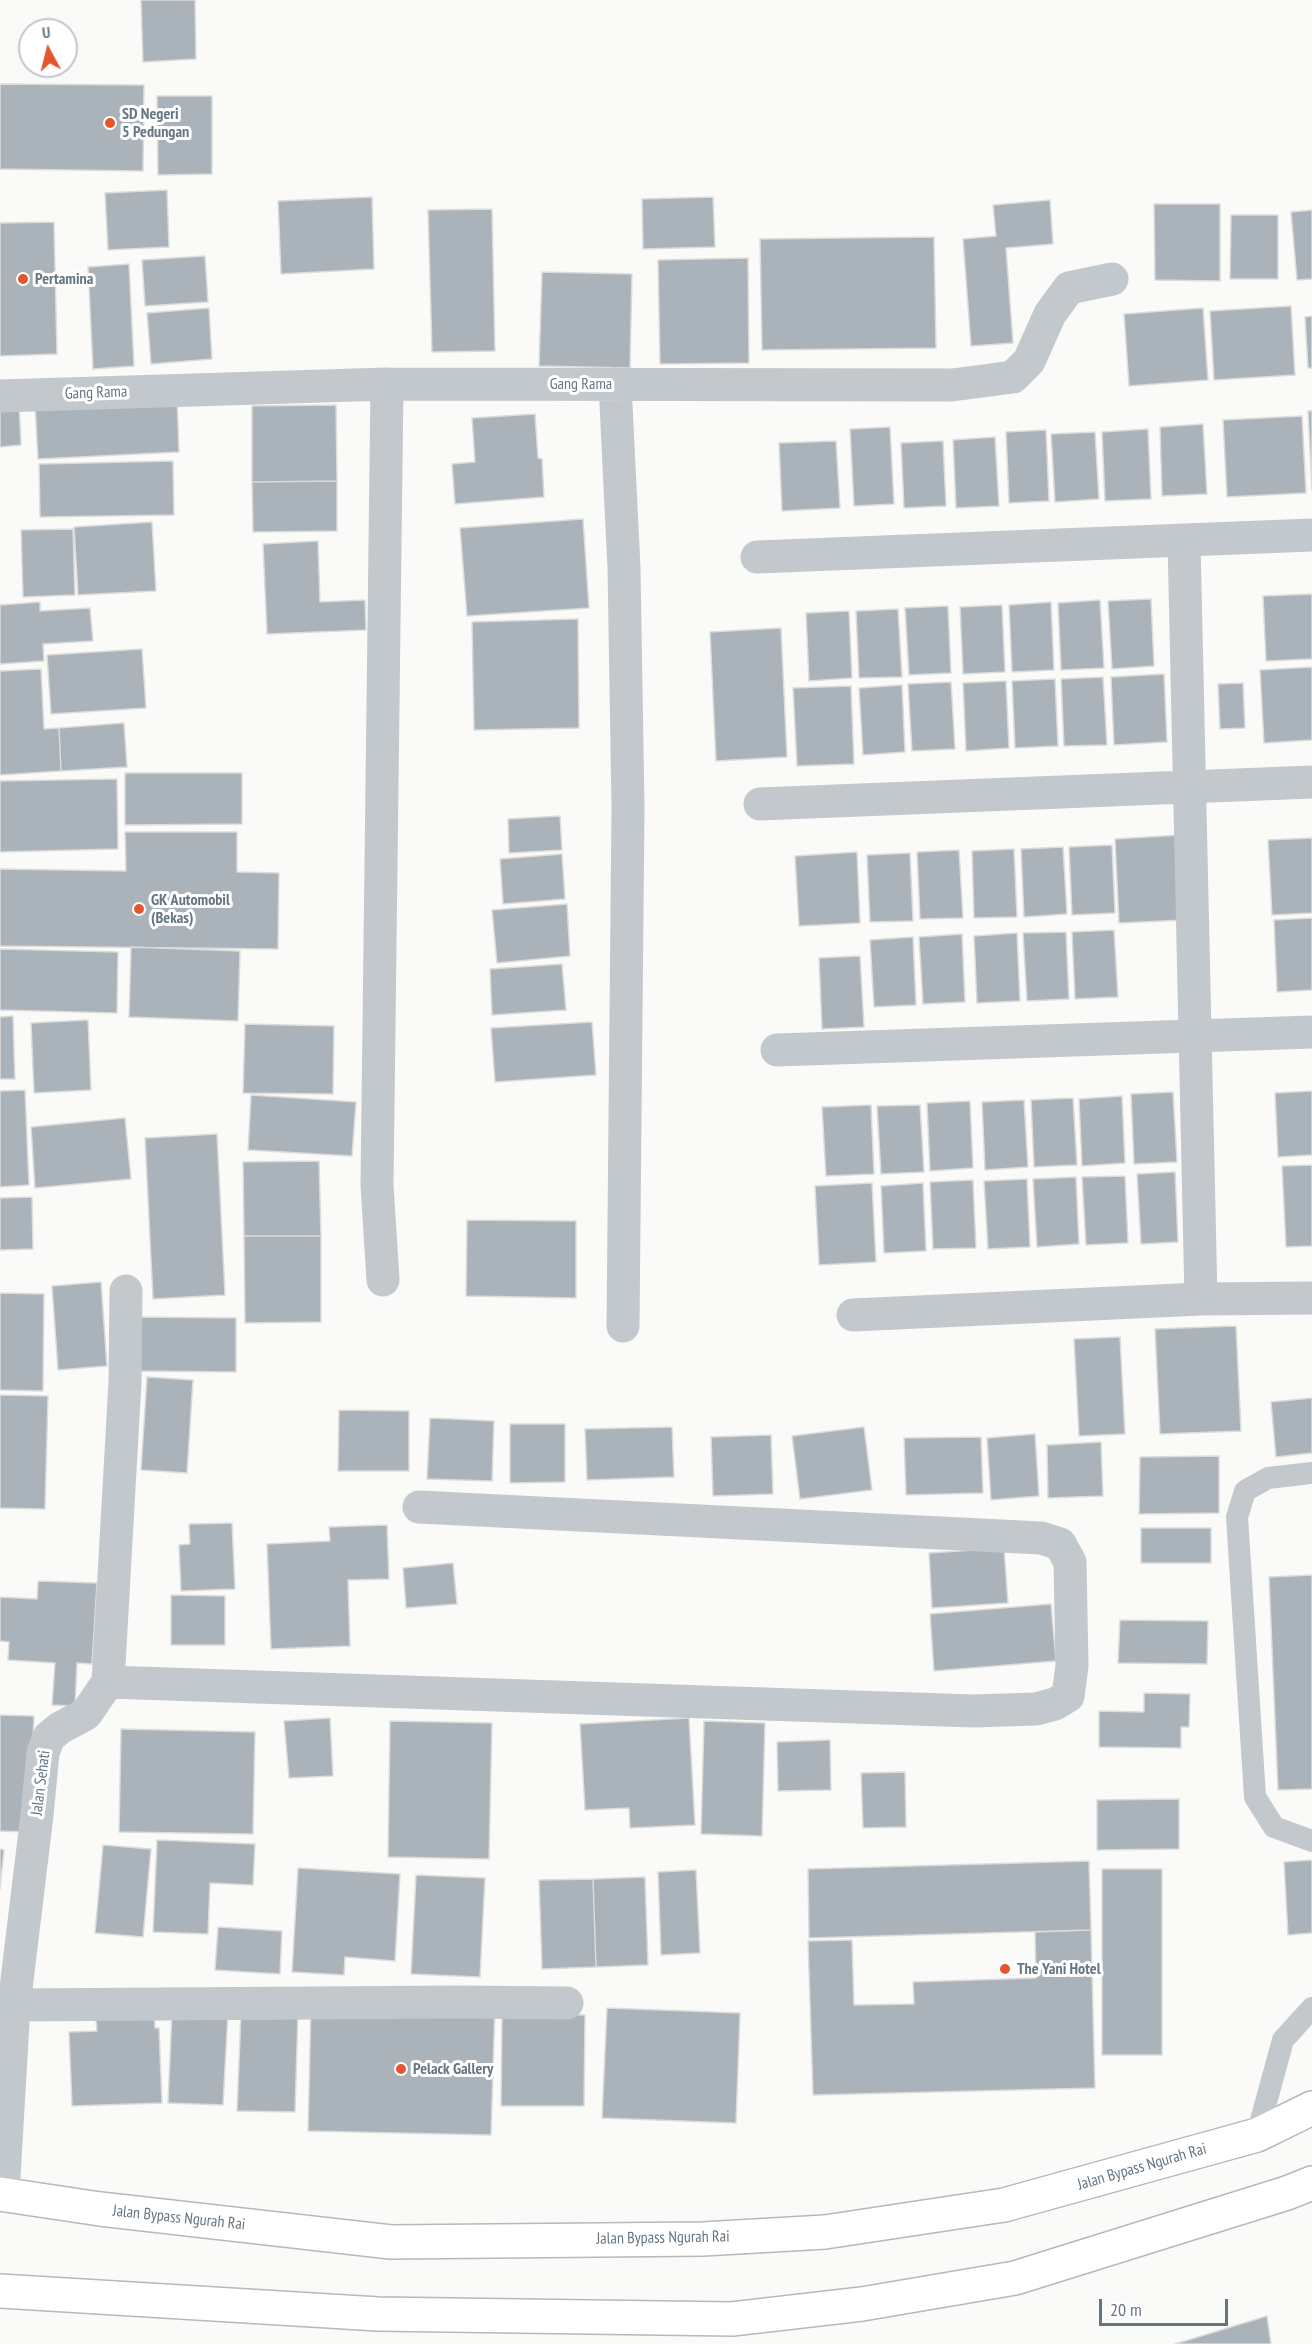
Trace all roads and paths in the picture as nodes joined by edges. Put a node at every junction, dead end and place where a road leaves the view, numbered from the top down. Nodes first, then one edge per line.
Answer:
1 (1112, 279) dead end
2 (387, 384) junction
3 (615, 384) junction
4 (0, 396) edge
5 (1312, 536) edge
6 (1184, 541) junction
7 (757, 557) dead end
8 (1312, 782) edge
9 (1189, 787) junction
10 (760, 804) dead end
11 (1312, 1032) edge
12 (1194, 1036) junction
13 (777, 1050) dead end
14 (383, 1280) dead end
15 (126, 1291) dead end
16 (1312, 1298) edge
17 (1201, 1299) junction
18 (854, 1315) dead end
19 (623, 1326) dead end
20 (1312, 1473) edge
21 (419, 1507) dead end
22 (108, 1682) junction
23 (1312, 1841) edge
24 (567, 2003) dead end
25 (14, 2005) junction
26 (1312, 2008) edge
27 (1312, 2108) edge
28 (1257, 2135) junction
29 (1312, 2183) edge
30 (2, 2194) edge
31 (0, 2291) edge

1 - 3 street, Gang Rama
2 - 3 street, Gang Rama
2 - 4 street, Gang Rama
2 - 14 street
3 - 19 street
5 - 6 street
6 - 7 street
6 - 9 street
8 - 9 street
9 - 10 street
9 - 12 street
11 - 12 street
12 - 13 street
12 - 17 street
15 - 22 street
16 - 17 street
17 - 18 street
20 - 23 lane
21 - 22 street
22 - 25 street, Jalan Sehati
24 - 25 street
25 - 30 street, Jalan Sehati
26 - 28 lane
27 - 28 highway, Jalan Bypass Ngurah Rai
28 - 30 highway, Jalan Bypass Ngurah Rai
29 - 31 highway

